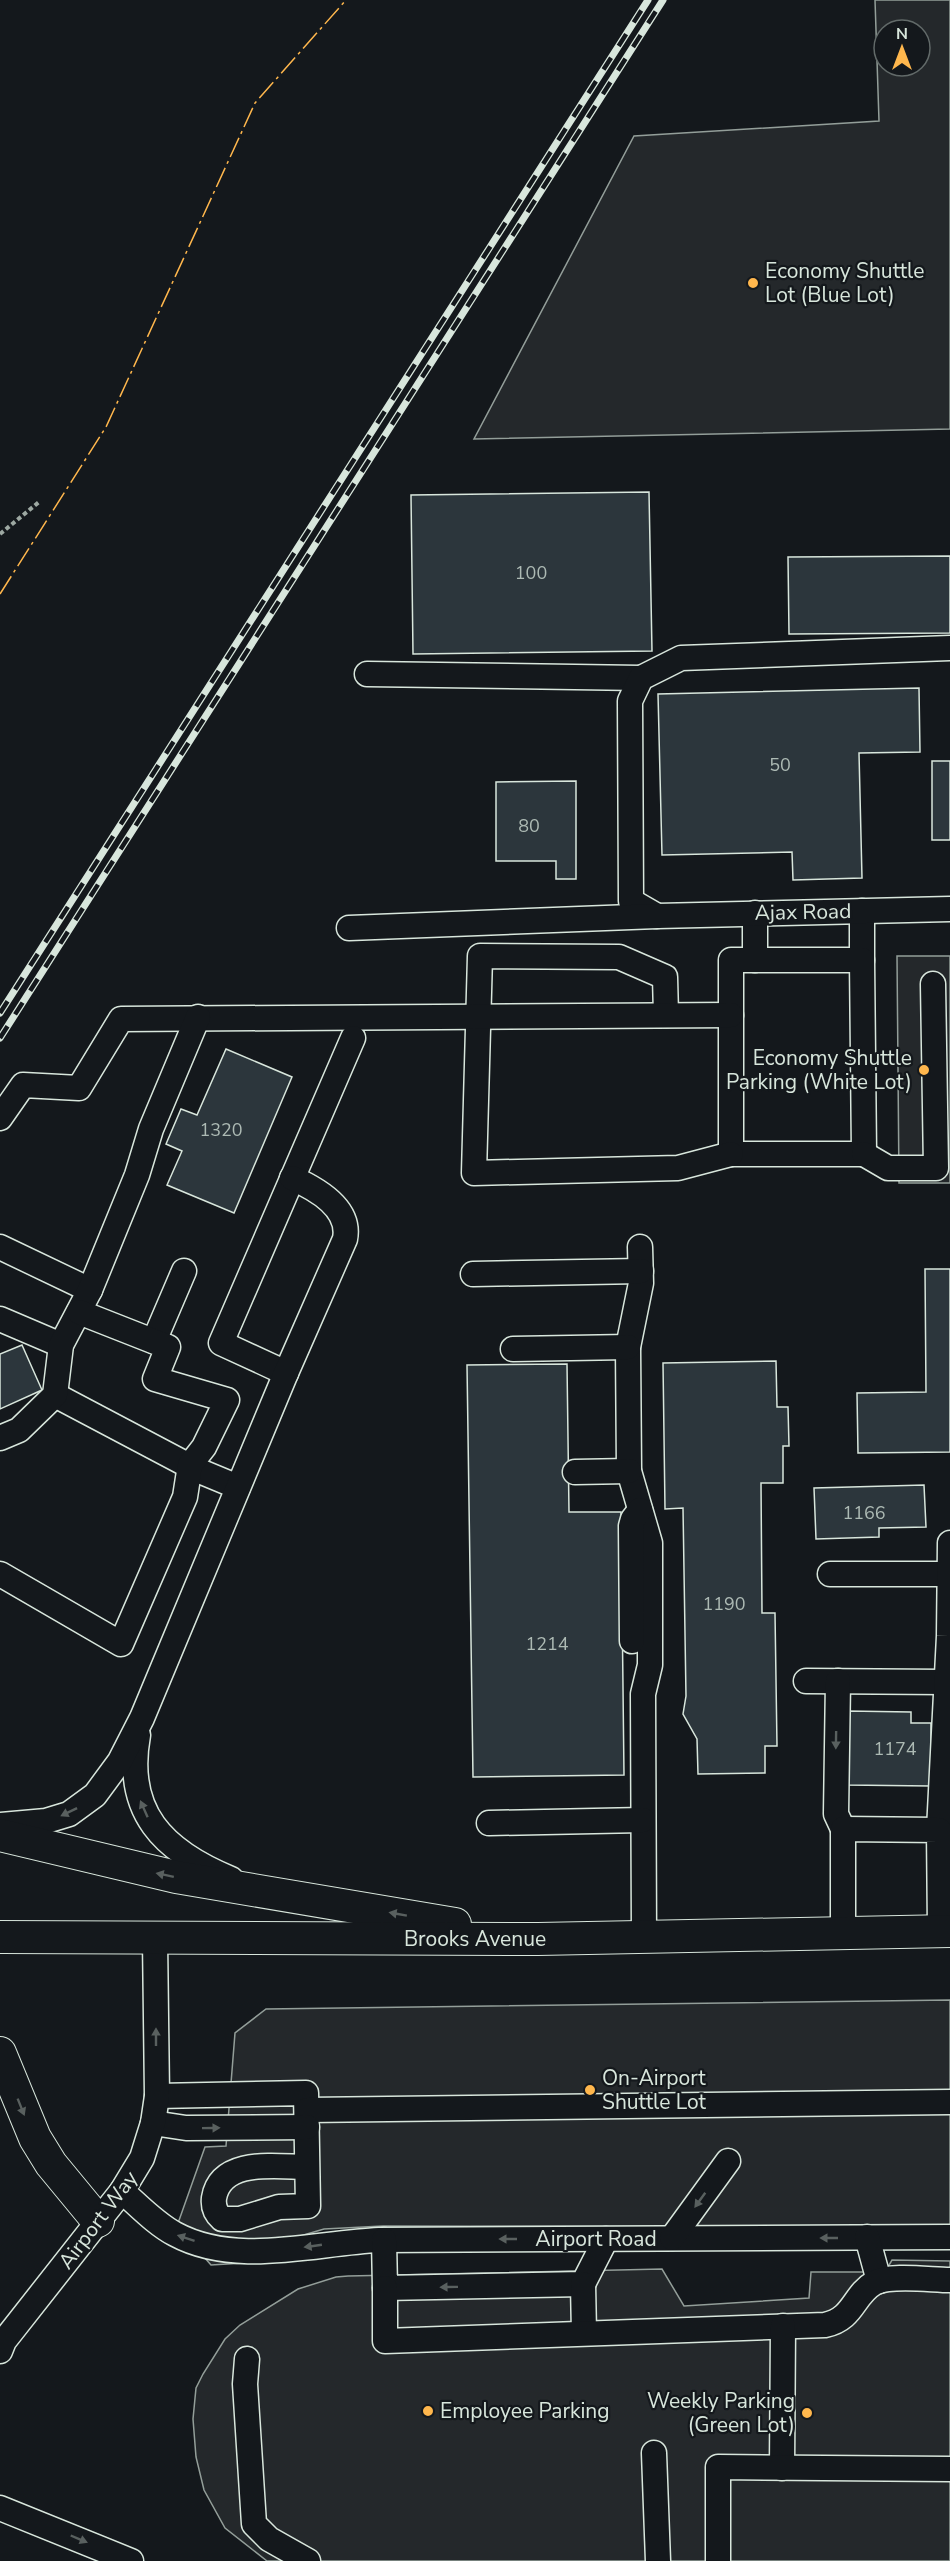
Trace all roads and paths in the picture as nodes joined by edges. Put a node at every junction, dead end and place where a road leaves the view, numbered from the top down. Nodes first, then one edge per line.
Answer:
1 (39, 502) dead end
2 (0, 534) edge
3 (950, 648) edge
4 (367, 674) dead end
5 (641, 678) junction
6 (950, 909) edge
7 (862, 911) junction
8 (755, 914) junction
9 (657, 916) junction
10 (349, 928) dead end
11 (755, 960) junction
12 (862, 960) junction
13 (933, 984) dead end
14 (666, 1015) junction
15 (731, 1015) junction
16 (478, 1016) junction
17 (198, 1017) junction
18 (353, 1038) dead end
19 (0, 1118) edge
20 (731, 1155) junction
21 (864, 1155) junction
22 (292, 1178) junction
23 (0, 1247) edge
24 (640, 1247) dead end
25 (184, 1270) dead end
26 (641, 1271) junction
27 (473, 1275) dead end
28 (90, 1290) junction
29 (79, 1312) junction
30 (0, 1319) edge
31 (154, 1341) junction
32 (62, 1345) junction
33 (628, 1347) junction
34 (513, 1348) dead end
35 (286, 1373) junction
36 (55, 1395) junction
37 (0, 1438) edge
38 (190, 1465) junction
39 (575, 1472) dead end
40 (629, 1472) junction
41 (238, 1487) junction
42 (640, 1510) junction
43 (950, 1543) edge
44 (0, 1574) edge
45 (830, 1574) dead end
46 (949, 1574) edge
47 (632, 1641) dead end
48 (948, 1672) edge
49 (806, 1682) dead end
50 (838, 1682) junction
51 (142, 1718) junction
52 (643, 1820) junction
53 (489, 1823) dead end
54 (0, 1825) edge
55 (843, 1829) junction
56 (939, 1830) junction
57 (0, 1835) edge
58 (277, 1894) junction
59 (945, 1931) edge
60 (843, 1933) junction
61 (0, 1937) edge
62 (644, 1937) junction
63 (155, 1939) junction
64 (538, 1940) junction
65 (0, 2053) edge
66 (156, 2096) junction
67 (950, 2102) edge
68 (306, 2110) junction
69 (153, 2123) junction
70 (728, 2161) dead end
71 (307, 2167) dead end
72 (122, 2191) junction
73 (98, 2221) junction
74 (867, 2237) junction
75 (950, 2237) edge
76 (672, 2238) junction
77 (606, 2239) junction
78 (384, 2240) junction
79 (950, 2280) edge
80 (879, 2281) junction
81 (583, 2284) junction
82 (385, 2288) junction
83 (783, 2326) junction
84 (584, 2333) junction
85 (1, 2345) edge
86 (247, 2360) dead end
87 (654, 2453) dead end
88 (782, 2468) junction
89 (950, 2469) edge
90 (0, 2508) edge
91 (131, 2561) edge
92 (308, 2561) edge
93 (658, 2561) edge
94 (718, 2561) edge

1 - 2 path
3 - 5 street
4 - 5 street
5 - 9 street
6 - 7 street, Ajax Road
7 - 8 street, Ajax Road
7 - 12 street
8 - 9 street, Ajax Road
8 - 11 street
9 - 10 street, Ajax Road
11 - 12 street
11 - 15 street
12 - 21 street
13 - 21 street
14 - 15 street
14 - 16 street
14 - 16 street
15 - 20 street
16 - 17 street
16 - 20 street
17 - 19 street
17 - 28 street
18 - 22 street
20 - 21 street
22 - 35 street
22 - 35 street
23 - 28 street
24 - 26 street
25 - 31 street
26 - 27 street
26 - 33 street
28 - 29 street
29 - 31 street
29 - 32 street
30 - 32 street
31 - 38 street
32 - 36 street
33 - 34 street
33 - 40 street
35 - 41 street
36 - 37 street
36 - 38 street
38 - 41 street
38 - 44 street
39 - 40 street
40 - 42 street
41 - 51 street
42 - 47 street
42 - 52 street
43 - 46 street
45 - 46 street
46 - 48 street
48 - 50 street
48 - 56 street
49 - 50 street
50 -> 55 street
51 -> 54 street
58 -> 51 street
52 - 53 street
52 - 62 street
55 - 56 street
55 - 60 street
56 - 59 street
58 -> 57 main road
64 -> 58 main road
59 - 60 main road, Brooks Avenue
60 - 62 main road, Brooks Avenue
61 - 63 main road, Brooks Avenue
62 - 64 main road, Brooks Avenue
63 - 64 main road, Brooks Avenue
66 -> 63 street, Airport Way
65 -> 73 main road
66 - 68 street
66 - 69 street, Airport Way
67 - 68 street
69 -> 68 street
68 - 71 street
69 - 72 street, Airport Way
70 -> 76 street
72 - 73 street, Airport Way
78 -> 72 street, Airport Road
73 - 85 street, Airport Way
74 - 75 street, Airport Road
74 -> 76 street, Airport Road
74 - 80 street
76 - 77 street, Airport Road
77 -> 78 street, Airport Road
77 - 81 street
78 - 82 street
79 - 80 street
80 - 83 street
81 -> 82 street
81 - 84 street
82 - 84 street
83 - 84 street
83 - 88 street
86 - 92 street
87 - 93 street
88 - 89 street
88 - 94 street
90 -> 91 street

